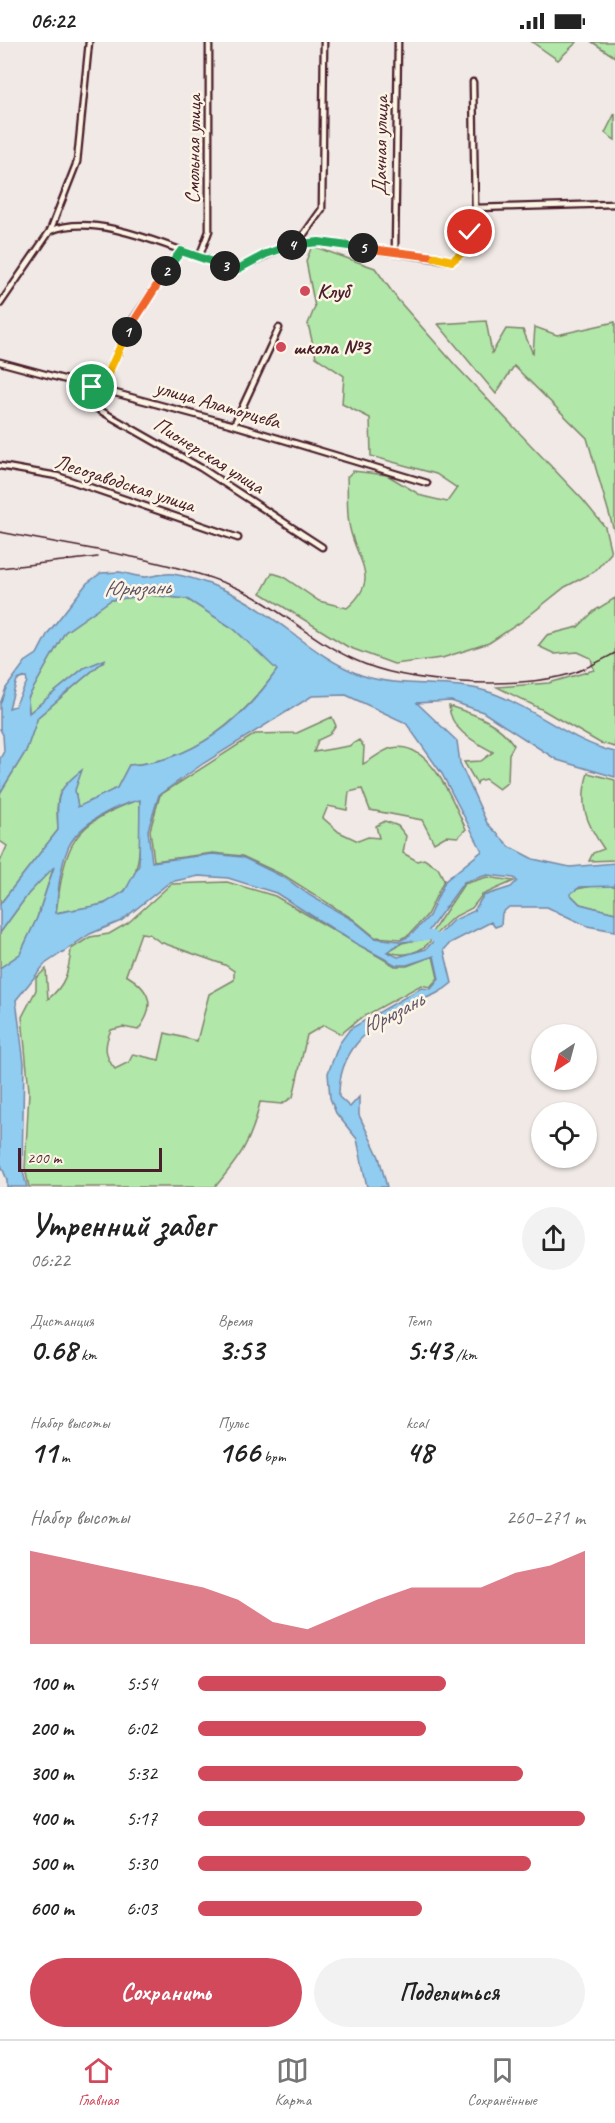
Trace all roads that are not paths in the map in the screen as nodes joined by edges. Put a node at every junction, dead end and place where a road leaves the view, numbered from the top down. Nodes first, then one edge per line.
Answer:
1 (89, 42) edge
2 (209, 42) edge
3 (324, 42) edge
4 (398, 42) edge
5 (473, 82) dead end
6 (615, 204) edge
7 (476, 208) junction
8 (50, 231) junction
9 (297, 243) junction
10 (181, 251) junction
11 (395, 251) junction
12 (200, 255) junction
13 (0, 304) edge
14 (279, 328) dead end
15 (0, 362) edge
16 (92, 387) junction
17 (101, 389) junction
18 (234, 425) junction
19 (0, 466) edge
20 (427, 483) dead end
21 (238, 538) dead end
22 (322, 547) dead end

1 - 8 street
2 - 12 street, Смольная улица
3 - 9 street
4 - 11 street, Дачная улица
5 - 7 street
6 - 7 street
7 - 11 street
8 - 10 street
8 - 13 street
9 - 11 street
9 - 12 street
10 - 12 street
10 - 17 street
14 - 18 street
15 - 16 street, улица Алаторцева
16 - 17 street, улица Алаторцева
16 - 22 street, Пионерская улица
17 - 18 street, улица Алаторцева
18 - 20 street, улица Алаторцева
19 - 21 street, Лесозаводская улица

